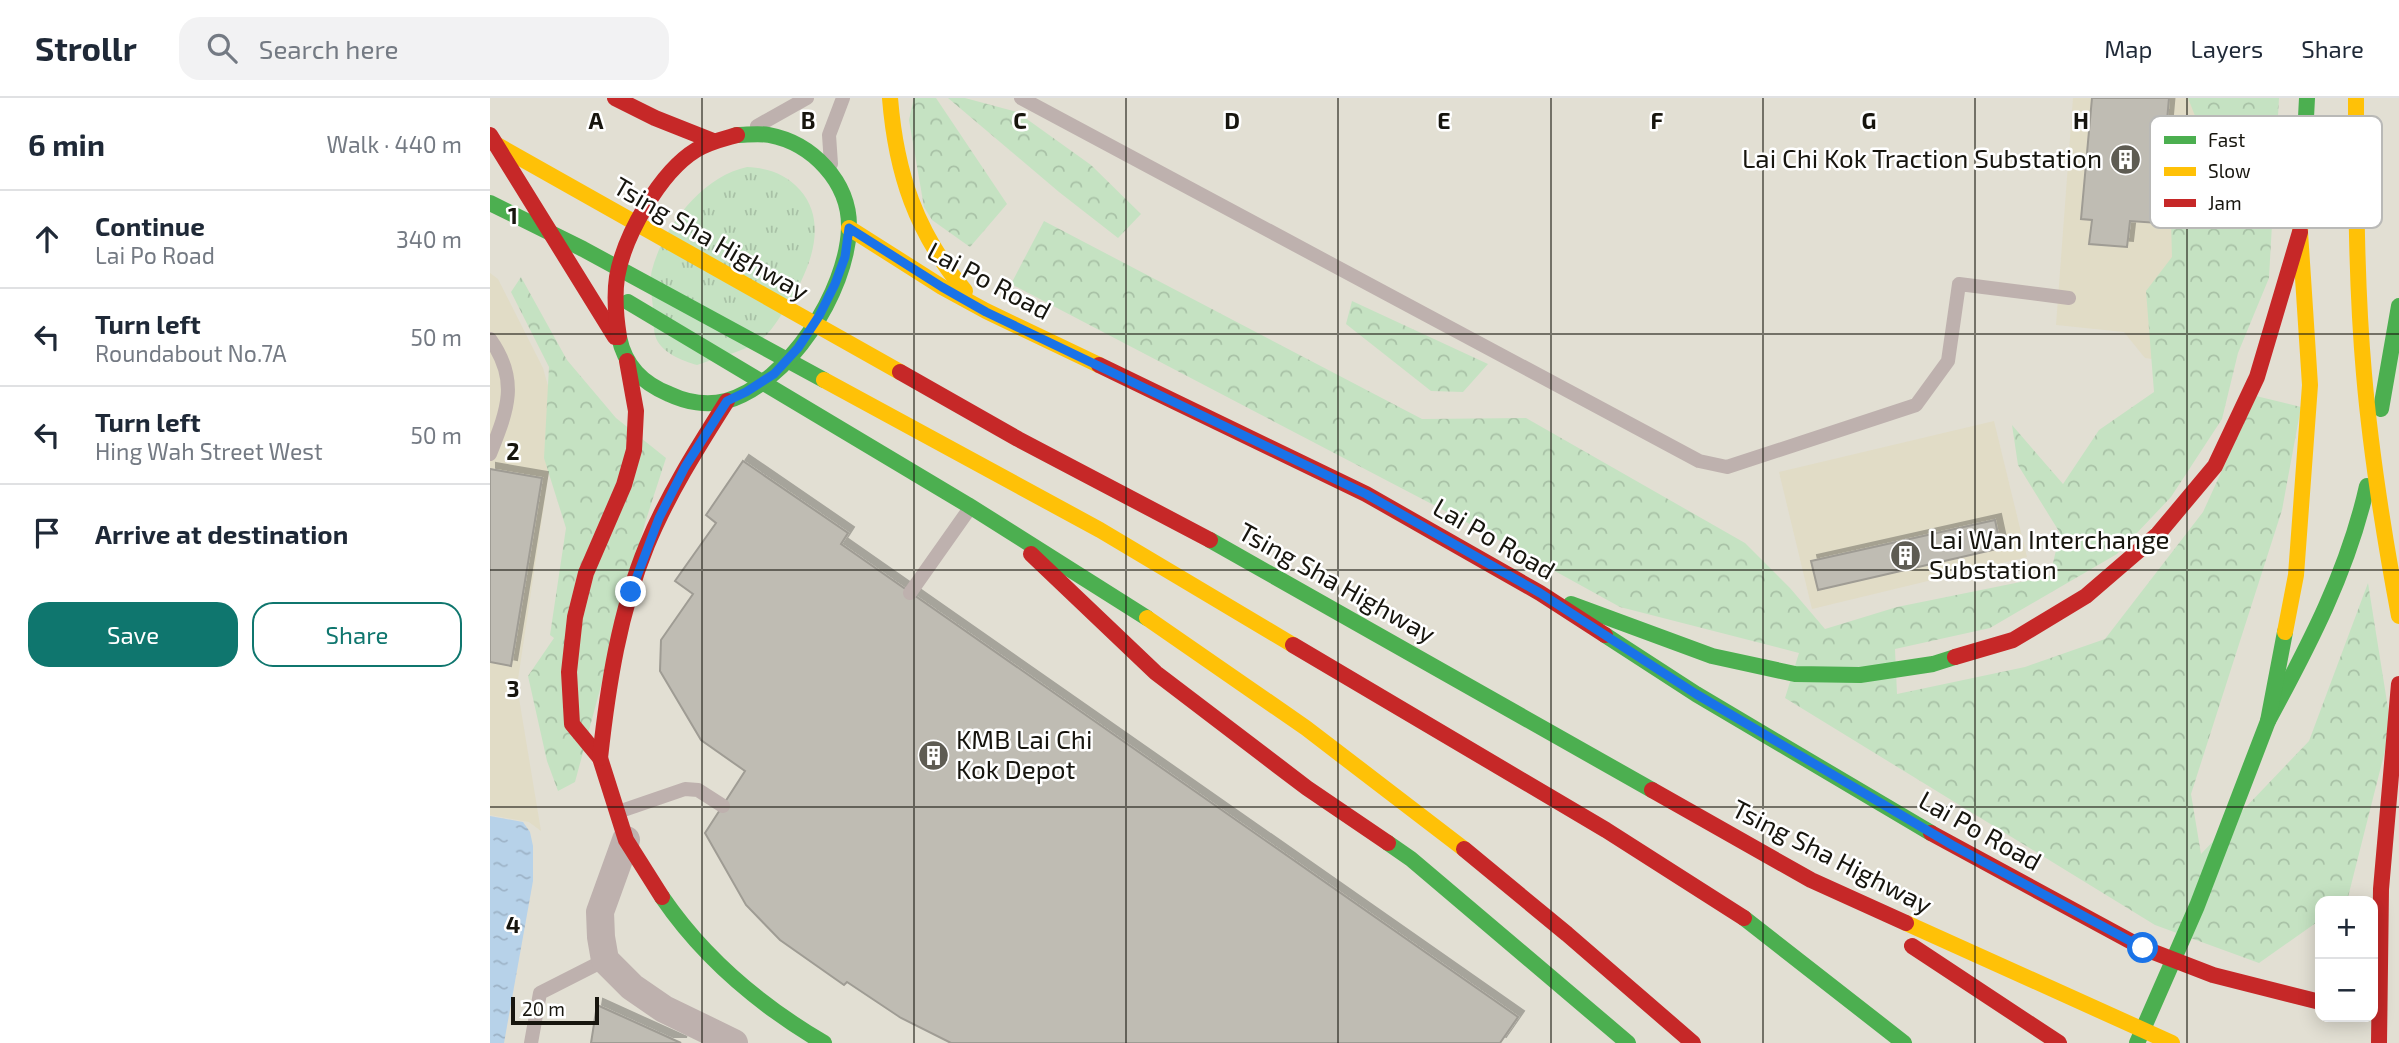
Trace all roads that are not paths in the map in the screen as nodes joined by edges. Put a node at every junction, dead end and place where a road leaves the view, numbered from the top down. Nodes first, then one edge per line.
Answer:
1 (615, 98) edge
2 (807, 98) edge
3 (843, 98) edge
4 (890, 98) edge
5 (1020, 98) edge
6 (2307, 98) edge
7 (2356, 98) edge
8 (2306, 116) edge
9 (2356, 116) edge
10 (490, 135) edge
11 (737, 135) junction
12 (490, 141) edge
13 (713, 141) junction
14 (832, 176) junction
15 (490, 203) edge
16 (490, 214) edge
17 (849, 228) junction
18 (2300, 228) edge
19 (2356, 228) edge
20 (2300, 232) junction
21 (2069, 298) dead end
22 (2399, 306) edge
23 (986, 312) junction
24 (490, 339) edge
25 (620, 344) junction
26 (627, 361) junction
27 (746, 392) junction
28 (727, 401) junction
29 (891, 440) dead end
30 (490, 454) edge
31 (921, 457) dead end
32 (975, 500) junction
33 (910, 593) dead end
34 (1540, 593) junction
35 (2399, 616) edge
36 (2399, 684) edge
37 (2268, 721) junction
38 (600, 758) junction
39 (723, 806) dead end
40 (616, 813) junction
41 (626, 840) junction
42 (1811, 880) junction
43 (606, 960) junction
44 (2315, 1001) edge
45 (2378, 1016) edge
46 (2399, 1016) edge
47 (2378, 1017) edge
48 (2399, 1023) edge
49 (531, 1043) edge
50 (734, 1043) edge
51 (824, 1043) edge
52 (1628, 1043) edge
53 (1693, 1043) edge
54 (1904, 1043) edge
55 (2059, 1043) edge
56 (2137, 1043) edge
57 (2172, 1043) edge
58 (2379, 1043) edge

1 - 13 main road
2 - 11 lane
3 - 14 lane
4 - 23 main road
5 - 21 lane
6 - 8 main road
7 - 9 main road
10 - 25 main road
11 - 13 main road
11 - 14 main road
12 - 42 main road, Tsing Sha Highway
13 - 25 main road
14 - 17 main road
15 - 54 main road
16 - 53 main road
17 - 23 main road, Lai Po Road
17 - 27 main road
18 - 20 main road
19 - 35 main road
20 - 34 main road
20 - 37 main road
22 - 37 main road
23 - 34 main road, Lai Po Road
24 - 30 lane
25 - 26 main road
26 - 28 main road
26 - 38 main road
27 - 28 main road
27 - 29 main road
28 - 38 main road
31 - 32 main road
32 - 33 lane
32 - 52 main road
34 - 44 main road, Lai Po Road
36 - 58 main road
37 - 56 main road
38 - 40 main road
39 - 40 lane
40 - 41 main road
41 - 43 street
41 - 51 main road
42 - 55 main road
42 - 57 main road, Tsing Sha Highway
43 - 49 lane
43 - 50 street
45 - 46 main road
47 - 48 main road

